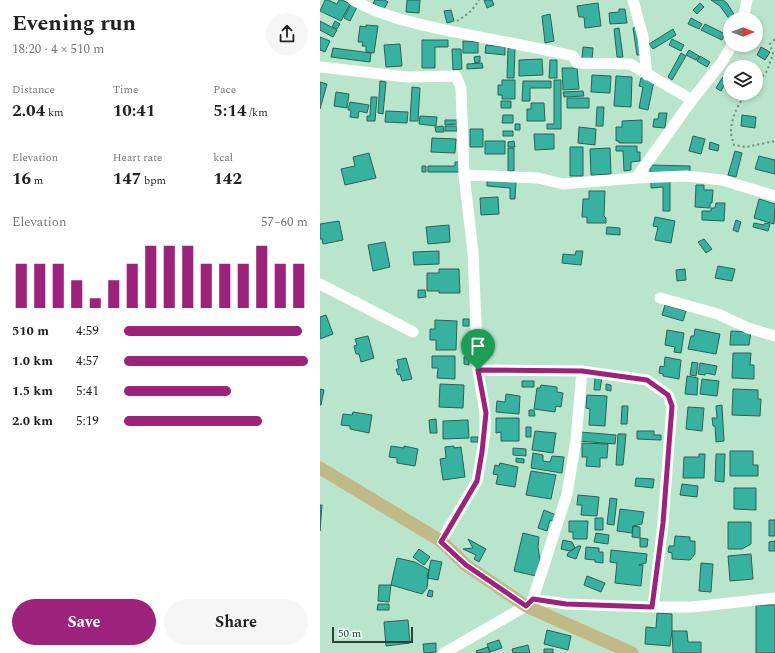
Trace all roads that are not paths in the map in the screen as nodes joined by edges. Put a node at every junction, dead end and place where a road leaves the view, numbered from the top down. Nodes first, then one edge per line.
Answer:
1 (353, 0) edge
2 (633, 0) edge
3 (747, 0) edge
4 (744, 12) edge
5 (728, 52) edge
6 (320, 67) edge
7 (648, 74) junction
8 (692, 100) junction
9 (464, 175) junction
10 (636, 178) junction
11 (775, 196) edge
12 (320, 284) edge
13 (660, 298) dead end
14 (413, 332) dead end
15 (775, 336) edge
16 (478, 370) junction
17 (582, 371) junction
18 (320, 468) edge
19 (441, 542) junction
20 (775, 598) edge
21 (530, 602) junction
22 (652, 607) junction
23 (444, 653) edge
24 (632, 653) edge

1 - 7 street
2 - 7 street
3 - 4 street
5 - 8 street
6 - 9 street
7 - 8 street
8 - 10 street
9 - 10 street
9 - 16 street
10 - 11 street
12 - 14 street
13 - 15 street
16 - 17 street
16 - 19 street
17 - 21 street
17 - 22 street
18 - 19 main road
19 - 21 main road
20 - 22 street
21 - 22 street
21 - 23 street
21 - 24 main road

